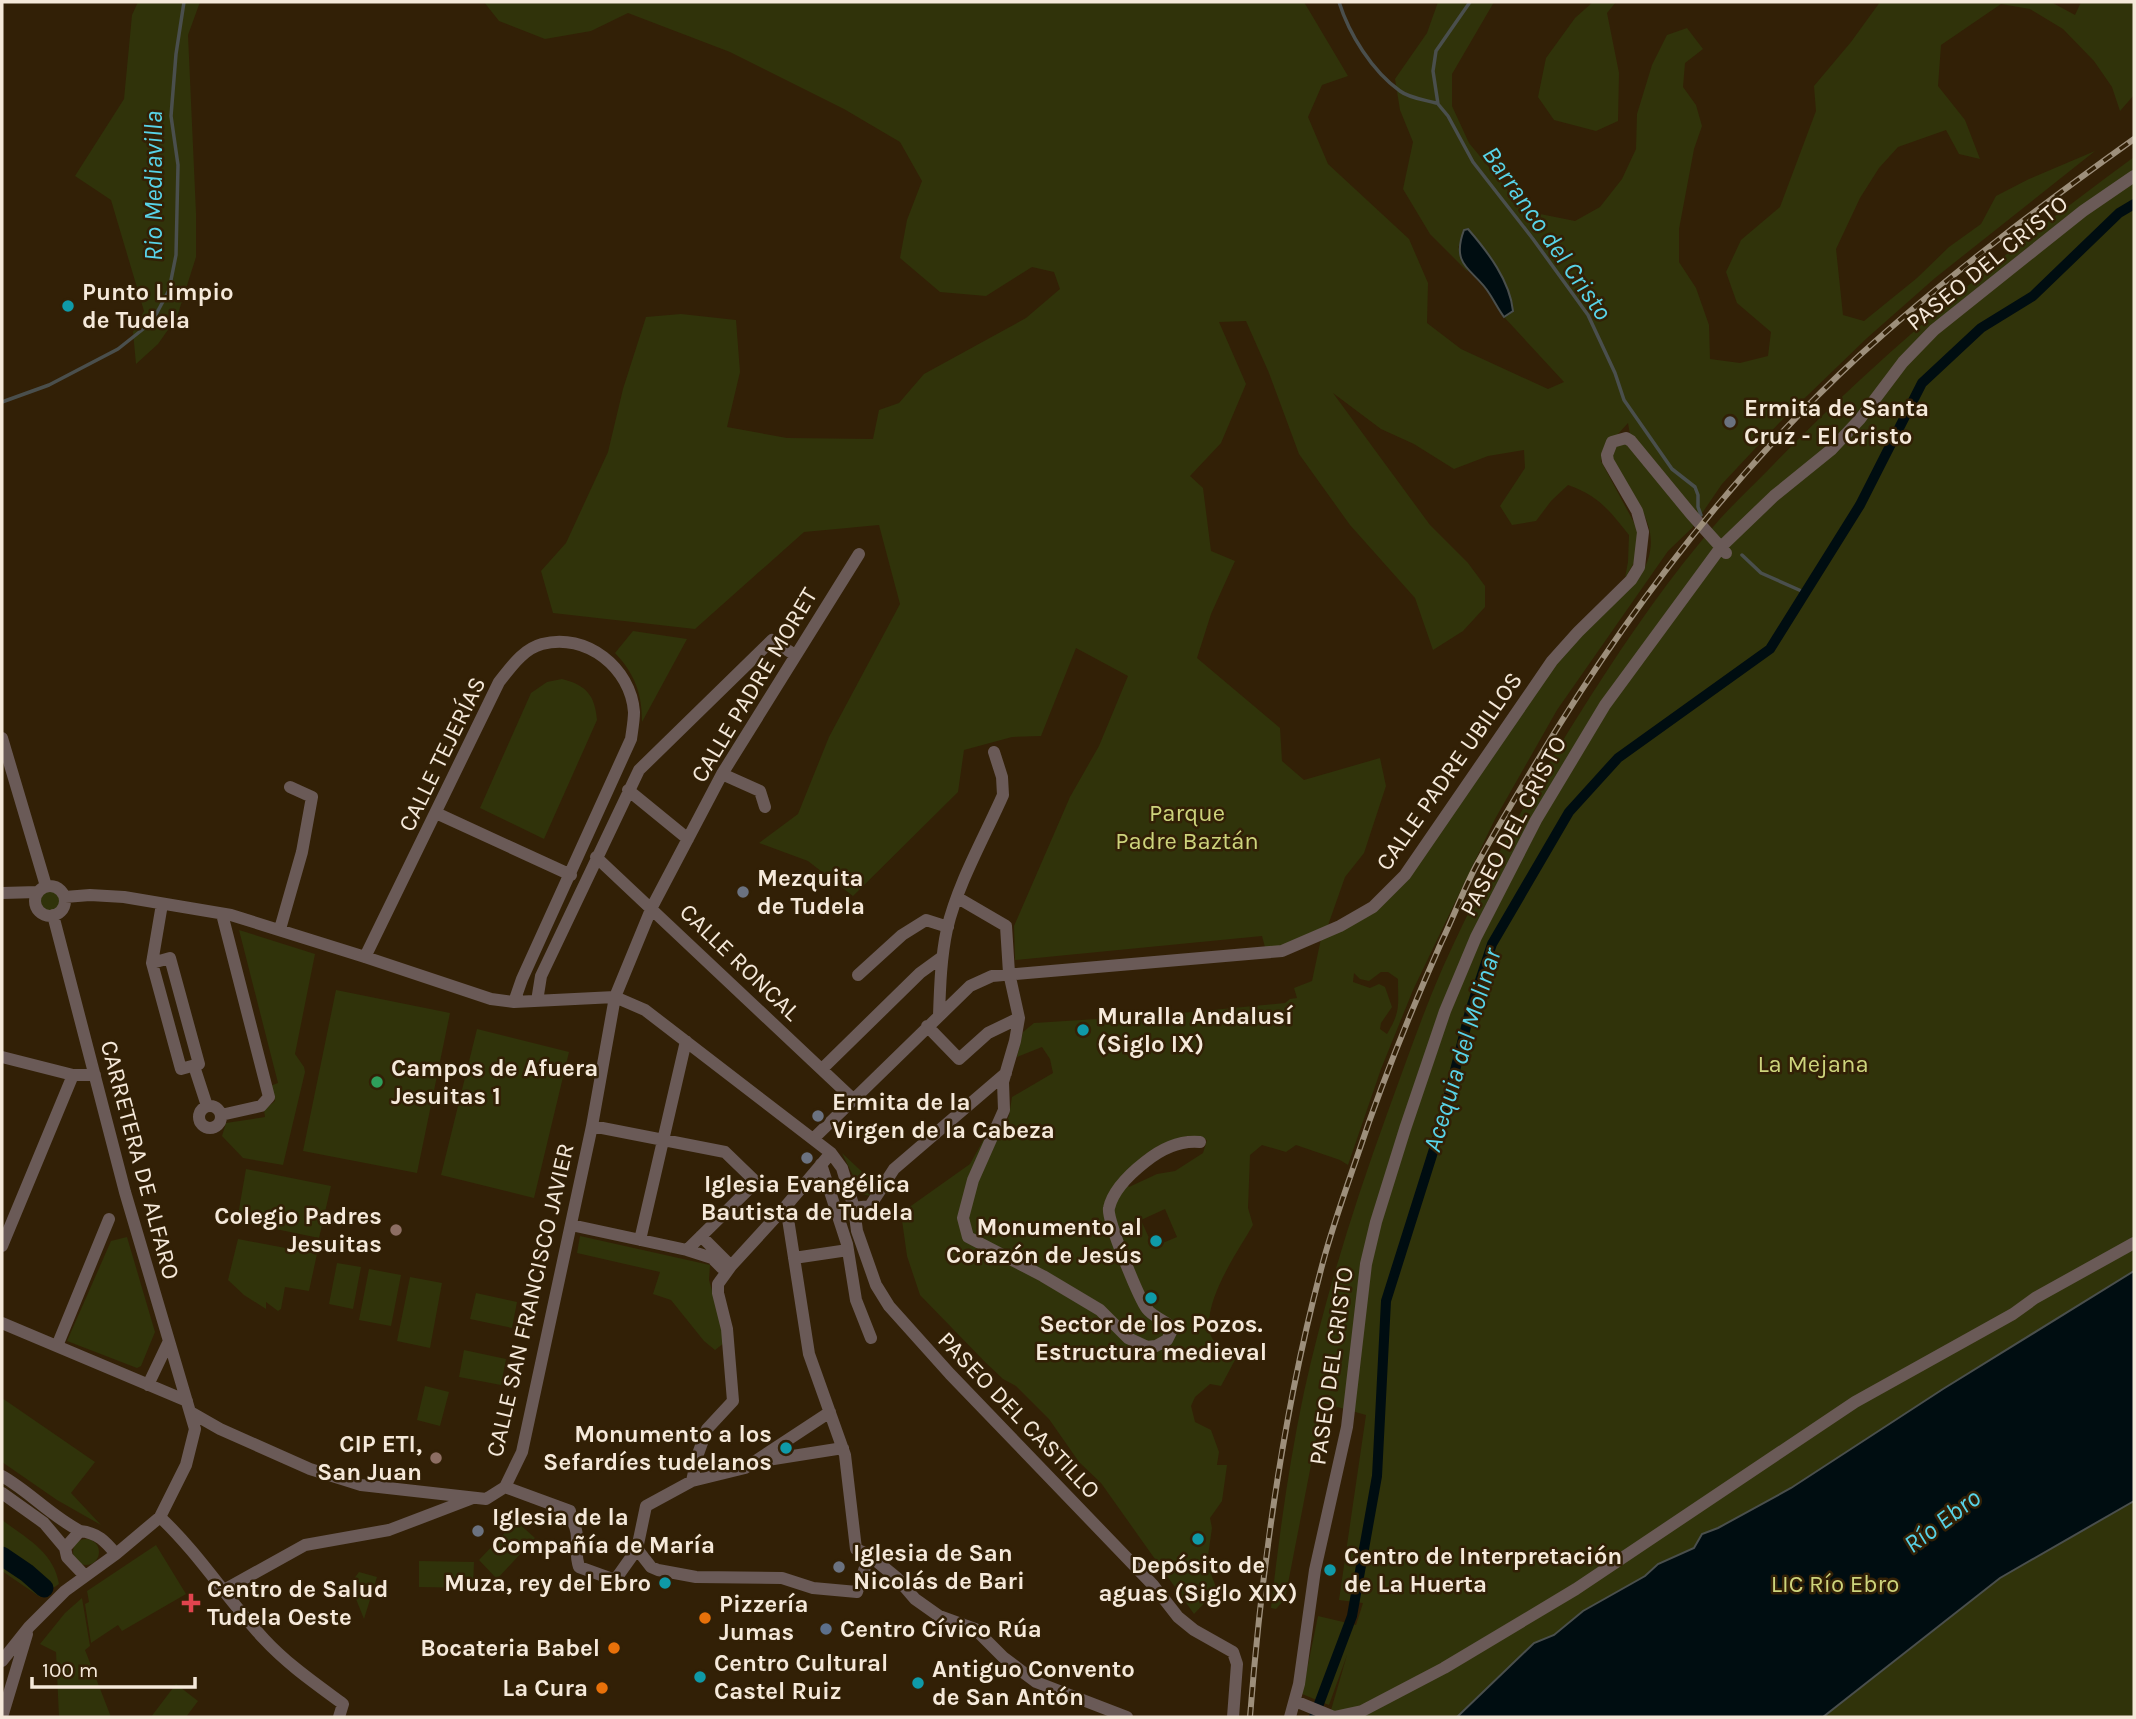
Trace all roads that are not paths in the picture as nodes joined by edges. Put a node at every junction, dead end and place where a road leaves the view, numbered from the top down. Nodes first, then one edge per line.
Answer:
1 (2134, 176) edge
2 (1724, 550) junction
3 (859, 554) dead end
4 (795, 655) junction
5 (2, 738) edge
6 (994, 752) dead end
7 (722, 774) junction
8 (290, 787) dead end
9 (628, 790) junction
10 (765, 807) dead end
11 (436, 813) junction
12 (688, 839) junction
13 (596, 857) junction
14 (570, 875) junction
15 (42, 889) junction
16 (2, 893) edge
17 (65, 897) junction
18 (958, 898) junction
19 (2, 899) edge
20 (162, 904) junction
21 (36, 906) junction
22 (652, 907) junction
23 (222, 914) junction
24 (53, 915) junction
25 (948, 927) junction
26 (280, 929) junction
27 (365, 957) junction
28 (942, 957) junction
29 (1009, 973) junction
30 (858, 975) dead end
31 (615, 997) junction
32 (537, 1001) junction
33 (514, 1002) junction
34 (939, 1015) junction
35 (1019, 1018) junction
36 (927, 1026) junction
37 (686, 1041) junction
38 (2, 1057) edge
39 (822, 1069) junction
40 (1006, 1073) junction
41 (73, 1075) junction
42 (95, 1075) junction
43 (853, 1099) junction
44 (206, 1106) junction
45 (221, 1115) junction
46 (592, 1126) junction
47 (662, 1139) junction
48 (813, 1139) junction
49 (1200, 1142) dead end
50 (831, 1153) junction
51 (821, 1164) junction
52 (786, 1206) junction
53 (854, 1208) junction
54 (109, 1219) dead end
55 (571, 1224) junction
56 (701, 1236) junction
57 (3, 1239) edge
58 (640, 1240) junction
59 (2134, 1243) edge
60 (687, 1250) junction
61 (848, 1250) junction
62 (794, 1258) junction
63 (731, 1266) junction
64 (2, 1323) edge
65 (871, 1338) dead end
66 (168, 1343) junction
67 (57, 1346) junction
68 (148, 1385) junction
69 (189, 1407) junction
70 (830, 1412) junction
71 (844, 1453) junction
72 (757, 1461) junction
73 (2, 1476) edge
74 (692, 1481) junction
75 (505, 1487) junction
76 (2, 1493) edge
77 (474, 1498) junction
78 (160, 1517) junction
79 (80, 1531) junction
80 (65, 1548) junction
81 (638, 1549) junction
82 (116, 1554) junction
83 (869, 1555) junction
84 (85, 1576) junction
85 (224, 1590) junction
86 (29, 1627) junction
87 (2, 1661) edge
88 (1295, 1701) junction
89 (341, 1711) edge
90 (2, 1717) edge
91 (1127, 1717) edge
92 (1233, 1717) edge
93 (1290, 1717) edge

1 - 2 street, PASEO DEL CRISTO
2 - 29 street, CALLE PADRE UBILLOS
2 - 88 street, PASEO DEL CRISTO
3 - 4 street, CALLE PADRE MORET
4 - 7 street, CALLE PADRE MORET
4 - 9 street
5 - 15 street
6 - 18 street
7 - 10 street
7 - 12 street, CALLE PADRE MORET
8 - 26 street
9 - 12 street
9 - 13 street
11 - 14 street
11 - 14 street, CALLE TEJERÍAS
11 - 27 street, CALLE TEJERÍAS
12 - 22 street, CALLE PADRE MORET
13 - 22 street, CALLE RONCAL
13 - 32 street
14 - 33 street, CALLE TEJERÍAS
15 - 16 street
15 - 17 street
15 - 21 street
17 - 20 street
17 - 24 street
18 - 25 street
18 - 29 street
19 - 21 street
20 - 23 street
20 - 44 street
21 - 24 street
22 - 31 street, CALLE PADRE MORET
22 - 39 street, CALLE RONCAL
23 - 26 street
23 - 45 street
24 - 42 street, CARRETERA DE ALFARO
25 - 28 street
25 - 30 street
26 - 27 street
27 - 33 street
28 - 34 street
28 - 39 street
29 - 34 street, CALLE PADRE UBILLOS
29 - 35 street
31 - 32 street
31 - 37 street
31 - 46 street, CALLE SAN FRANCISCO JAVIER
32 - 33 street
34 - 36 street, CALLE PADRE UBILLOS
35 - 36 street
35 - 40 street
36 - 43 street, CALLE PADRE UBILLOS
37 - 47 street
37 - 48 street
38 - 41 street
39 - 43 street, CALLE RONCAL
40 - 49 street
40 - 53 street
41 - 42 street
41 - 57 street
42 - 66 street, CARRETERA DE ALFARO
43 - 48 street, CALLE PADRE UBILLOS
44 - 45 street
44 - 45 street
46 - 47 street
46 - 55 street, CALLE SAN FRANCISCO JAVIER
47 - 56 street
47 - 58 street
48 - 50 street
50 - 51 street
50 - 53 street, PASEO DEL CASTILLO
51 - 52 street
51 - 61 street
52 - 62 street
52 - 63 street
53 - 92 street, PASEO DEL CASTILLO
54 - 67 street
55 - 58 street
55 - 75 street, CALLE SAN FRANCISCO JAVIER
56 - 60 street
56 - 63 street
58 - 60 street
59 - 88 street
60 - 63 street
61 - 62 street
61 - 65 street
62 - 70 street
63 - 74 street
64 - 67 street
66 - 68 street
66 - 69 street, CARRETERA DE ALFARO
67 - 68 street
68 - 69 street
69 - 77 street
69 - 78 street, CARRETERA DE ALFARO
70 - 71 street
70 - 72 street
71 - 72 street
71 - 83 street
72 - 74 street
73 - 79 street
74 - 81 street
75 - 77 street
75 - 81 street
76 - 80 street
77 - 85 street
78 - 82 street
78 - 85 street
79 - 80 street
79 - 82 street
80 - 84 street
81 - 83 street
82 - 84 street
83 - 91 street
84 - 86 street
85 - 89 street
86 - 87 street
86 - 90 street
88 - 93 street, PASEO DEL CRISTO

